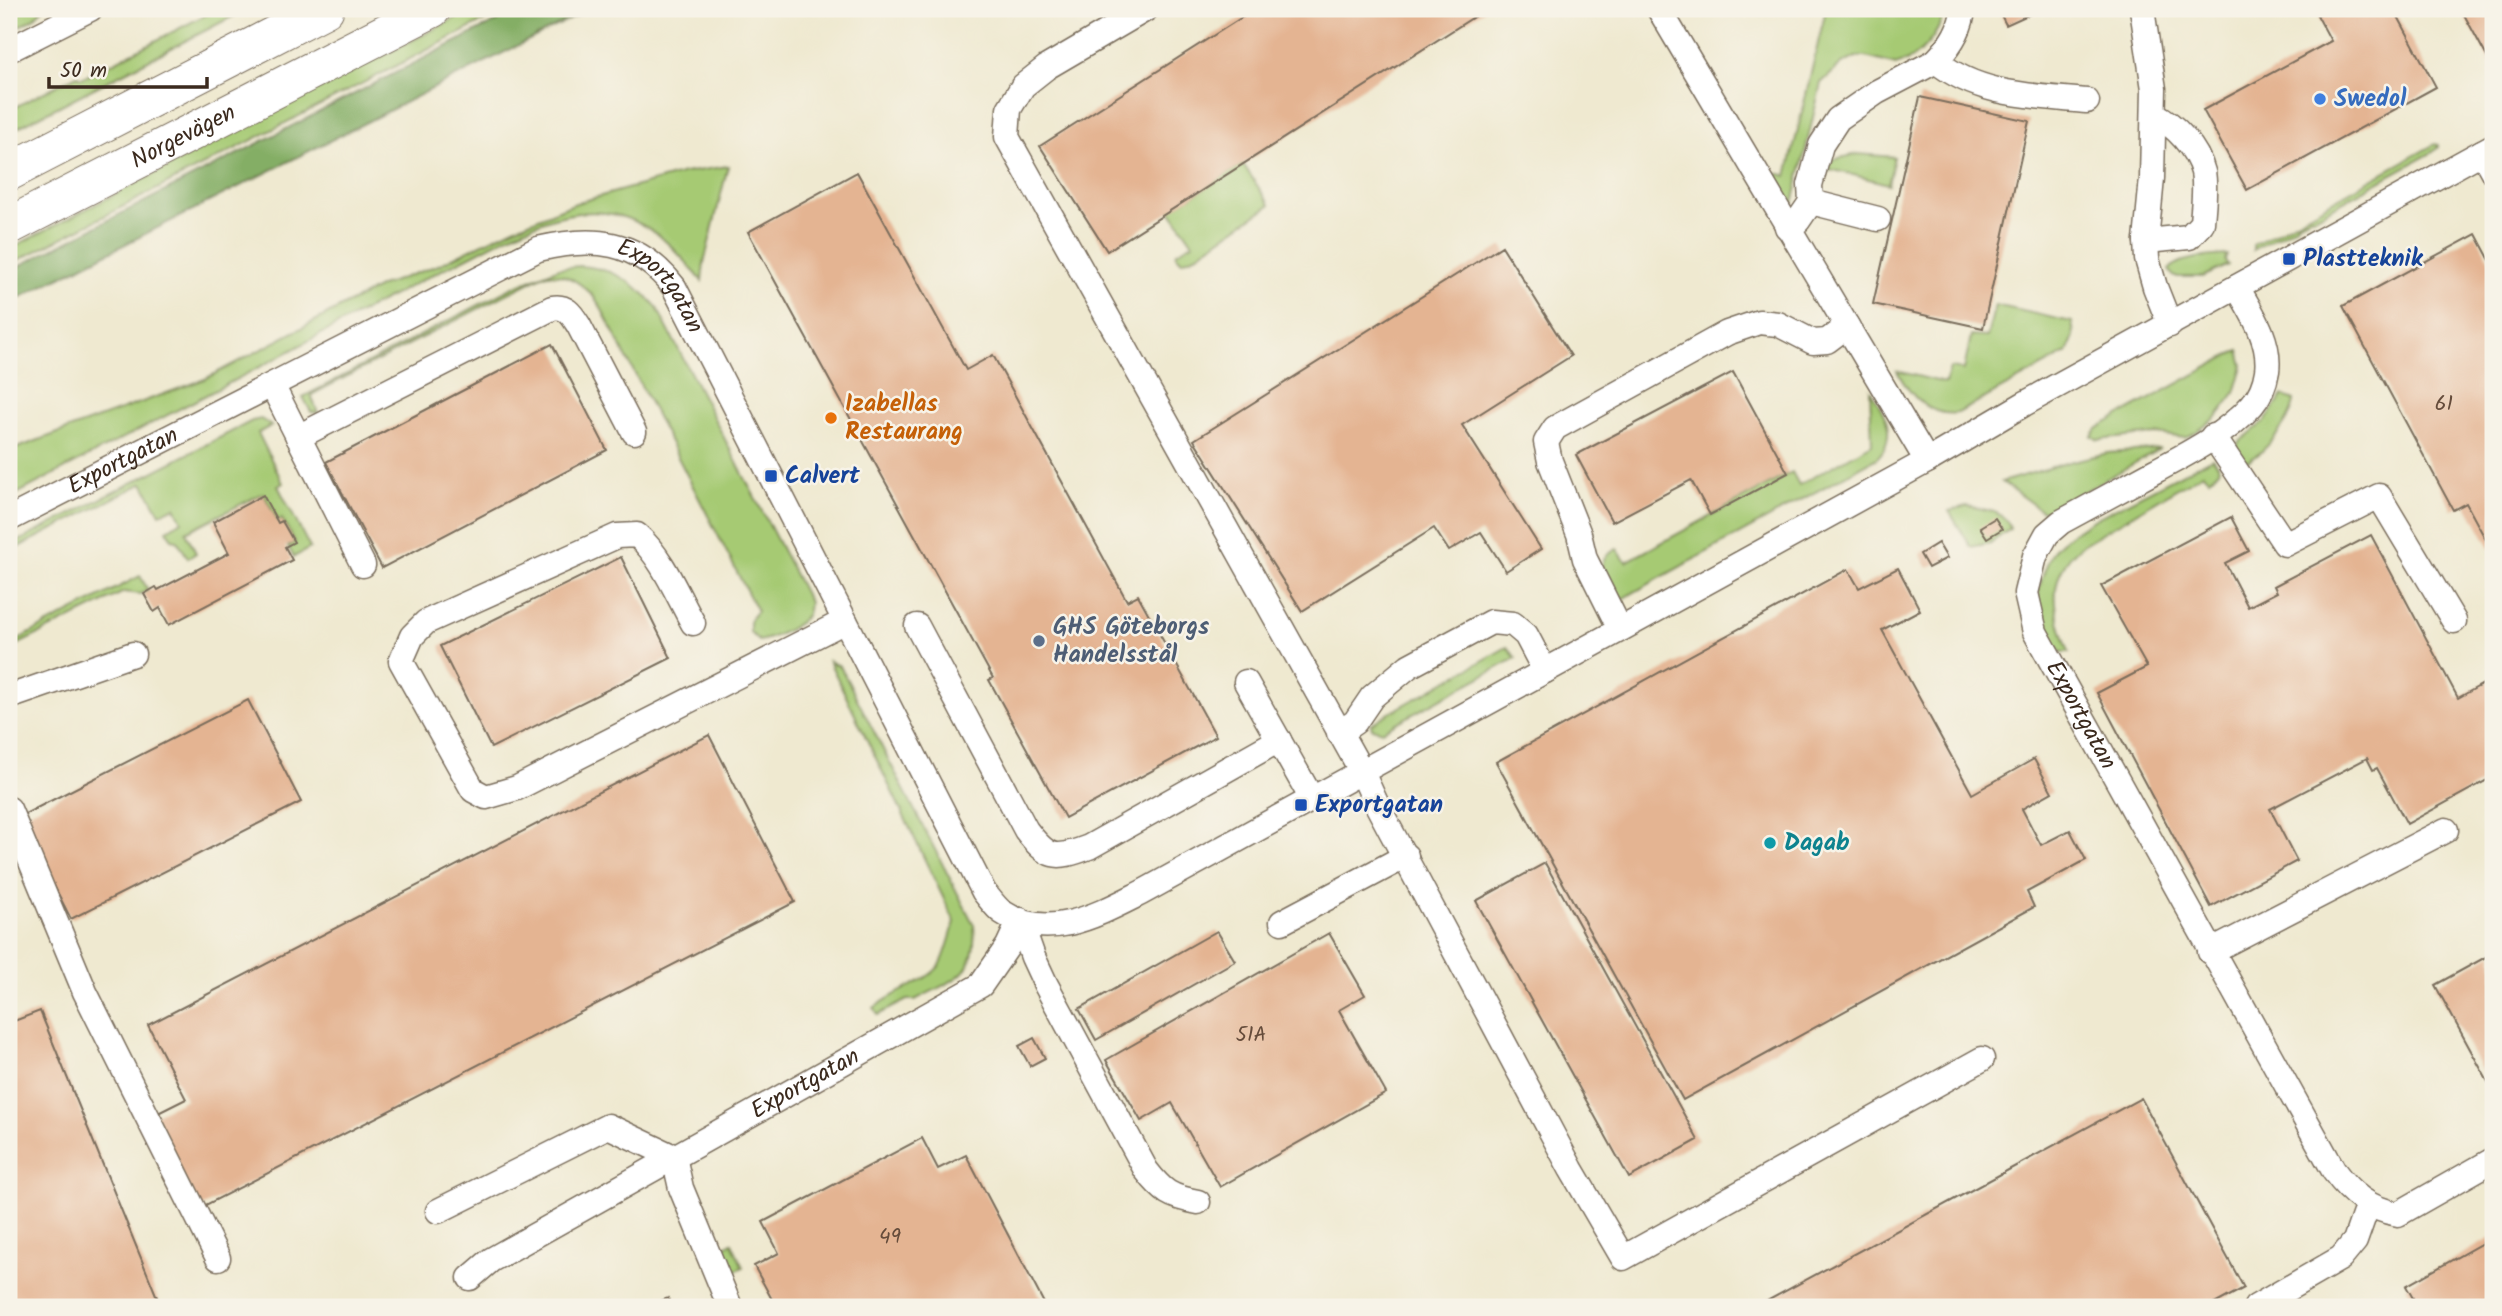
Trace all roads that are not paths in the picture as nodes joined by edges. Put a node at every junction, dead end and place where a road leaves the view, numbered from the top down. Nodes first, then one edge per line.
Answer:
1 (325, 9) edge
2 (432, 9) edge
3 (1146, 9) edge
4 (1659, 9) edge
5 (1963, 9) edge
6 (2142, 9) edge
7 (84, 10) edge
8 (9, 50) edge
9 (1936, 61) junction
10 (2087, 101) dead end
11 (2154, 114) junction
12 (2489, 156) edge
13 (9, 172) edge
14 (1811, 202) junction
15 (1878, 219) dead end
16 (9, 226) edge
17 (1787, 227) junction
18 (2146, 241) junction
19 (2237, 287) junction
20 (2171, 325) junction
21 (1847, 327) junction
22 (272, 385) junction
23 (634, 432) dead end
24 (2214, 436) junction
25 (298, 437) junction
26 (1927, 461) junction
27 (9, 519) edge
28 (363, 565) dead end
29 (845, 621) junction
30 (2454, 621) dead end
31 (693, 623) dead end
32 (917, 626) dead end
33 (1620, 629) junction
34 (133, 654) dead end
35 (1545, 671) junction
36 (1246, 682) dead end
37 (9, 697) edge
38 (1339, 733) junction
39 (1279, 740) junction
40 (1362, 772) junction
41 (1312, 799) junction
42 (9, 809) edge
43 (2446, 830) dead end
44 (1406, 856) junction
45 (1020, 920) junction
46 (1282, 922) dead end
47 (2210, 952) junction
48 (1982, 1059) dead end
49 (674, 1157) junction
50 (2493, 1160) edge
51 (1198, 1202) dead end
52 (2375, 1207) junction
53 (438, 1211) dead end
54 (218, 1258) dead end
55 (470, 1278) dead end
56 (730, 1307) edge
57 (2256, 1307) edge

1 - 13 highway, Norgevägen
2 - 16 highway, Norgevägen
3 - 38 street
4 - 17 street
5 - 9 street
6 - 11 street
7 - 8 street
9 - 10 street
9 - 14 street
11 - 18 street
11 - 18 street
12 - 19 street, Exportgatan
14 - 15 street
14 - 17 street
17 - 21 street
18 - 20 street
19 - 20 street, Exportgatan
19 - 24 street, Exportgatan
20 - 26 street, Exportgatan
21 - 26 street
21 - 33 street
22 - 25 street
22 - 27 street, Exportgatan
22 - 29 street, Exportgatan
23 - 25 street
24 - 30 street
24 - 47 street, Exportgatan
25 - 28 street
26 - 33 street, Exportgatan
29 - 31 street
29 - 45 street, Exportgatan
32 - 39 street
33 - 35 street, Exportgatan
34 - 37 street
35 - 38 street
35 - 40 street, Exportgatan
36 - 39 street
38 - 40 street
39 - 41 street
40 - 41 street, Exportgatan
40 - 44 street
41 - 45 street, Exportgatan
42 - 54 street
43 - 47 street
44 - 46 street
44 - 48 street
45 - 49 street, Exportgatan
45 - 51 street
47 - 52 street, Exportgatan
49 - 53 street
49 - 55 street, Exportgatan
49 - 56 street
50 - 52 street
52 - 57 street

